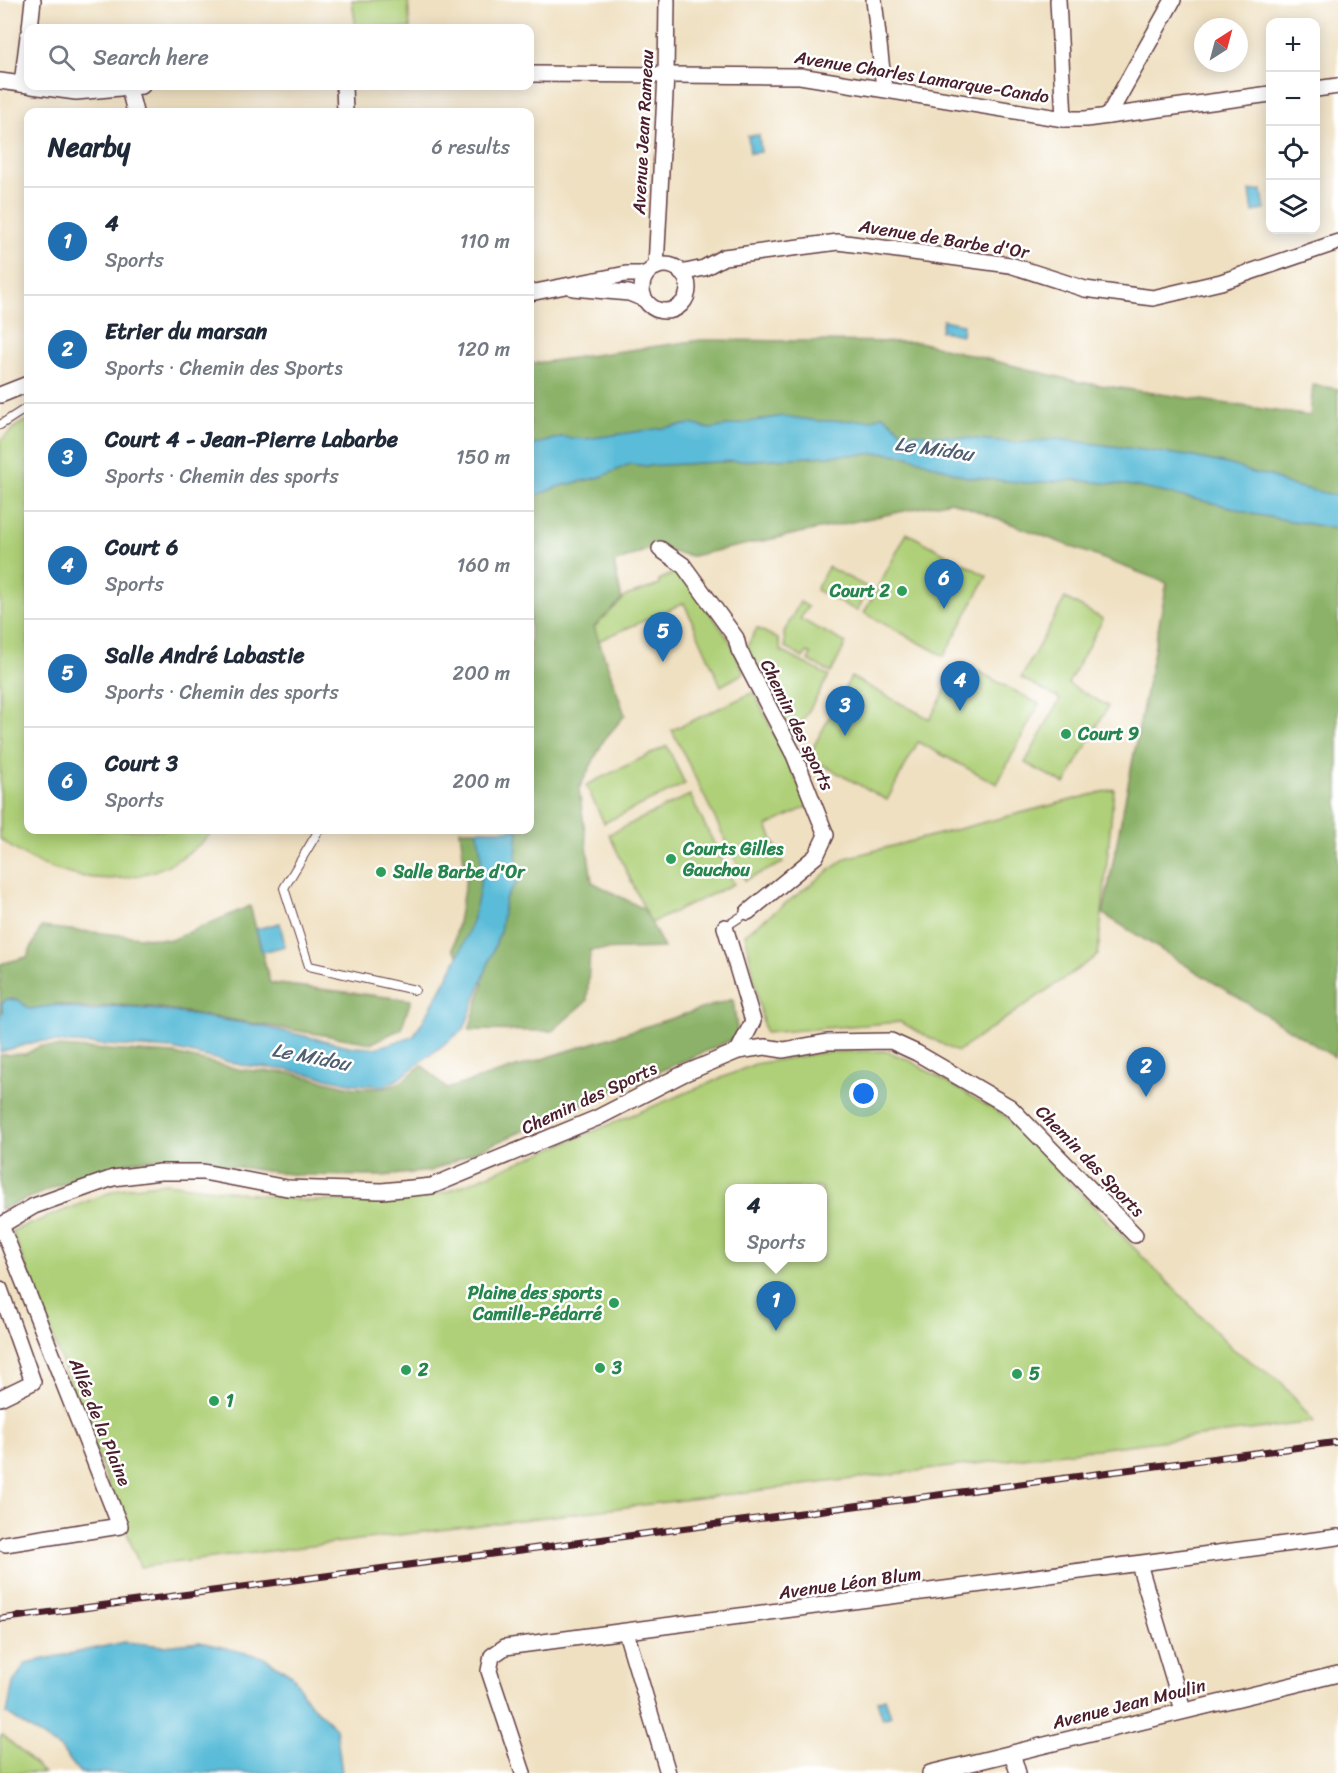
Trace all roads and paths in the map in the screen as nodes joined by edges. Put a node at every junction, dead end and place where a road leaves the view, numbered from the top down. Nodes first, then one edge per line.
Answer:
1 (33, 0) edge
2 (667, 0) edge
3 (874, 0) edge
4 (1058, 0) edge
5 (1173, 0) edge
6 (30, 24) edge
7 (534, 74) edge
8 (666, 75) junction
9 (0, 81) edge
10 (24, 84) edge
11 (1338, 86) edge
12 (884, 88) junction
13 (1320, 88) edge
14 (62, 90) edge
15 (100, 90) edge
16 (135, 90) edge
17 (344, 90) edge
18 (1266, 95) edge
19 (135, 108) edge
20 (345, 108) edge
21 (1108, 116) junction
22 (1064, 118) junction
23 (1338, 243) edge
24 (651, 270) junction
25 (681, 273) junction
26 (564, 288) junction
27 (534, 292) edge
28 (644, 299) junction
29 (24, 386) edge
30 (0, 395) edge
31 (24, 410) edge
32 (0, 425) edge
33 (660, 549) dead end
34 (317, 834) edge
35 (748, 912) joint
36 (726, 927) joint
37 (415, 990) dead end
38 (738, 1051) junction
39 (1, 1225) edge
40 (1135, 1235) dead end
41 (0, 1289) edge
42 (0, 1398) edge
43 (1338, 1537) edge
44 (5, 1544) dead end
45 (1139, 1564) junction
46 (626, 1632) junction
47 (1338, 1674) edge
48 (1183, 1710) junction
49 (1012, 1753) junction
50 (523, 1773) edge
51 (668, 1773) edge
52 (930, 1773) edge
53 (1018, 1773) edge

1 - 6 street
2 - 8 street, Avenue Jean Rameau
3 - 12 street
4 - 22 street
5 - 21 street
7 - 8 street, Avenue Charles Lamarque-Cando
8 - 12 street, Avenue Charles Lamarque-Cando
8 - 24 street, Avenue Jean Rameau
9 - 10 street
11 - 13 street
12 - 22 street, Avenue Charles Lamarque-Cando
14 - 15 street
16 - 19 street
17 - 20 street
18 - 21 street, Avenue Charles Lamarque-Cando
21 - 22 street, Avenue Charles Lamarque-Cando
23 - 25 street, Avenue de Barbe d'Or
24 - 25 street
24 - 26 street
24 - 28 street
25 - 28 street
26 - 27 street
26 - 28 street
29 - 30 street
31 - 32 lane
33 - 35 street, Chemin des sports
34 - 37 lane
35 - 36 lane
36 - 38 street
38 - 39 street, Chemin des Sports
38 - 40 street, Chemin des Sports
39 - 44 street, Allée de la Plaine
41 - 42 street
43 - 45 street, Avenue Léon Blum
45 - 46 street, Avenue Léon Blum
45 - 48 street
46 - 50 street, Avenue Léon Blum
46 - 51 street
47 - 48 street, Avenue Jean Moulin
48 - 49 street, Avenue Jean Moulin
49 - 52 street, Avenue Jean Moulin
49 - 53 street

